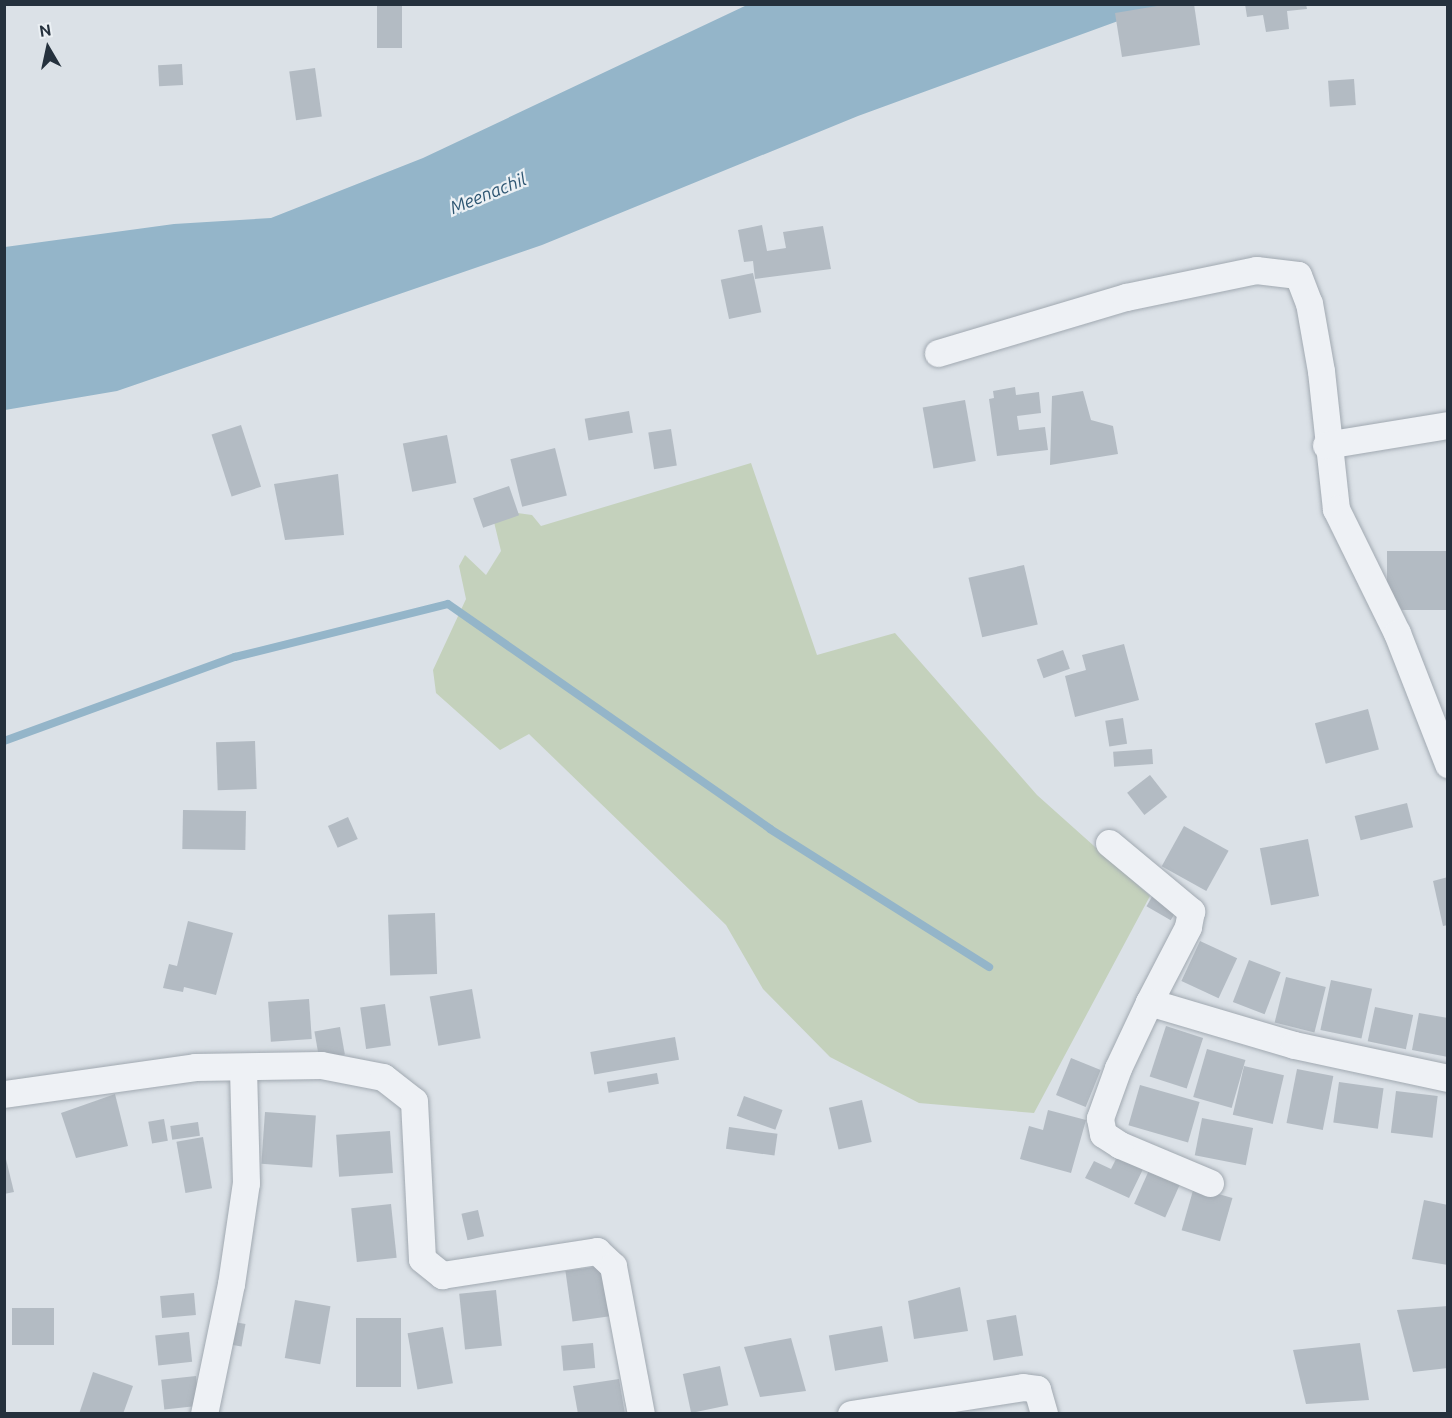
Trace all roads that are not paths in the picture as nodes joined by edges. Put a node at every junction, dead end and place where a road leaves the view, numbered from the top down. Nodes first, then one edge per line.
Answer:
1 (938, 353) dead end
2 (1448, 425) edge
3 (1326, 445) junction
4 (1448, 764) edge
5 (1109, 843) dead end
6 (1149, 1002) junction
7 (243, 1067) junction
8 (1448, 1078) edge
9 (4, 1094) edge
10 (1210, 1183) dead end
11 (204, 1413) edge
12 (641, 1413) edge
13 (851, 1413) edge
14 (1044, 1413) edge

1 - 3 street
2 - 3 street
3 - 4 street
5 - 6 street
6 - 8 street
6 - 10 street
7 - 9 street
7 - 11 street
7 - 12 street
13 - 14 street

